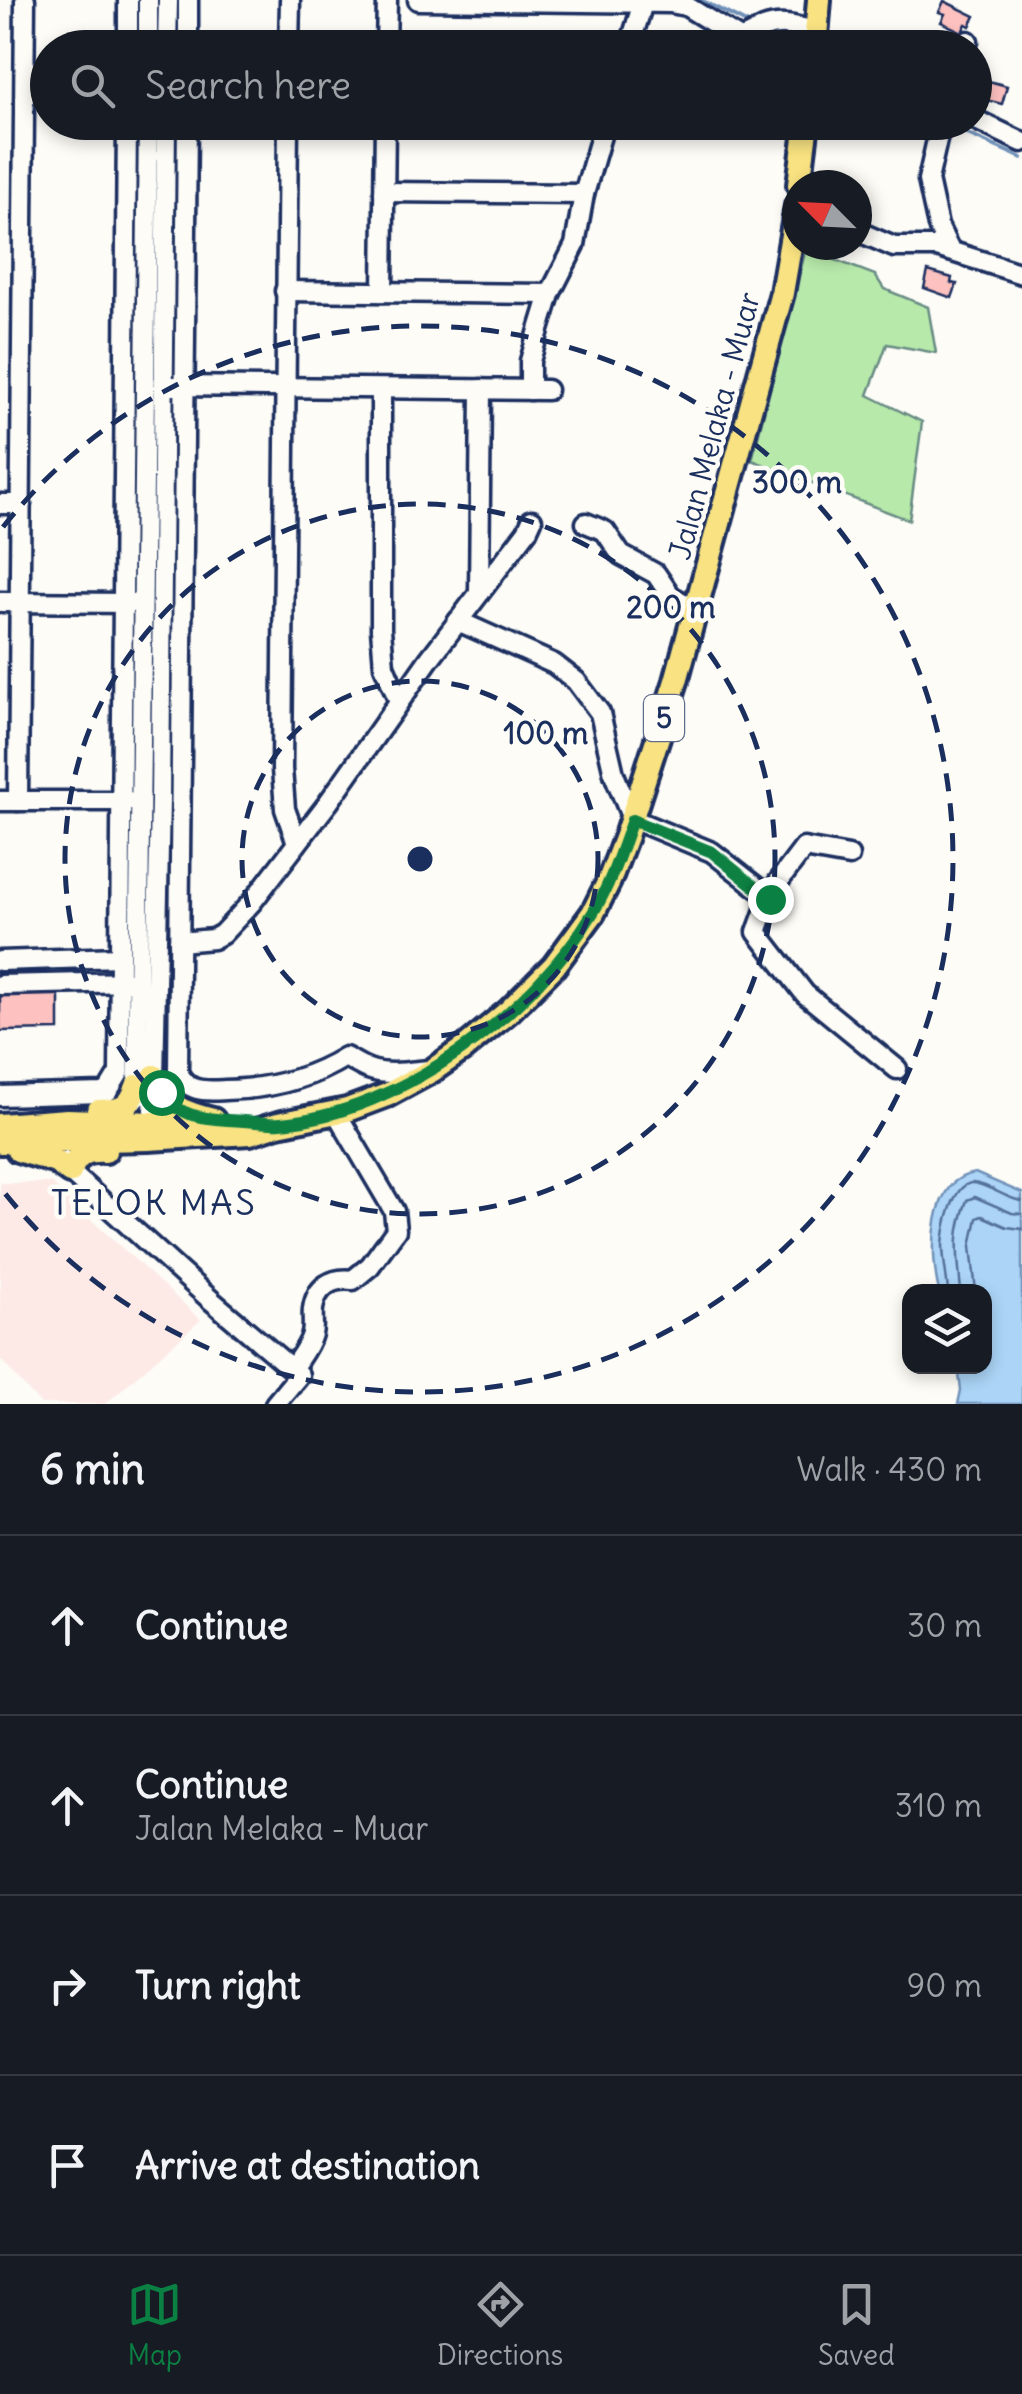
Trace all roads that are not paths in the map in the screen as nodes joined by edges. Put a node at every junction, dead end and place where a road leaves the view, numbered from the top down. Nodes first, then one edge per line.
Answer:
1 (25, 0) edge
2 (128, 0) edge
3 (148, 0) edge
4 (168, 0) edge
5 (188, 0) edge
6 (290, 0) edge
7 (387, 0) edge
8 (418, 0) edge
9 (819, 0) edge
10 (643, 3) junction
11 (128, 30) edge
12 (148, 30) edge
13 (167, 30) edge
14 (188, 30) edge
15 (289, 30) edge
16 (386, 30) edge
17 (635, 30) edge
18 (725, 30) edge
19 (762, 30) edge
20 (798, 30) edge
21 (817, 30) edge
22 (992, 128) edge
23 (127, 140) edge
24 (149, 140) edge
25 (166, 140) edge
26 (185, 140) edge
27 (288, 140) edge
28 (385, 140) edge
29 (600, 140) edge
30 (805, 140) edge
31 (937, 140) edge
32 (1022, 142) edge
33 (802, 170) edge
34 (384, 192) junction
35 (584, 194) junction
36 (872, 237) edge
37 (950, 251) junction
38 (787, 260) edge
39 (1022, 274) edge
40 (285, 291) junction
41 (382, 292) junction
42 (550, 294) junction
43 (0, 322) edge
44 (22, 322) junction
45 (164, 386) junction
46 (284, 388) junction
47 (381, 388) junction
48 (480, 390) junction
49 (0, 504) edge
50 (21, 504) junction
51 (532, 520) dead end
52 (586, 523) dead end
53 (479, 594) junction
54 (0, 602) edge
55 (20, 602) junction
56 (122, 603) junction
57 (142, 603) junction
58 (696, 610) junction
59 (458, 621) junction
60 (399, 701) junction
61 (9, 801) edge
62 (130, 801) junction
63 (160, 801) junction
64 (632, 820) junction
65 (298, 843) junction
66 (849, 856) dead end
67 (770, 899) junction
68 (178, 949) junction
69 (157, 956) junction
70 (119, 957) junction
71 (0, 961) edge
72 (128, 982) junction
73 (0, 985) edge
74 (897, 1068) dead end
75 (433, 1070) junction
76 (146, 1081) junction
77 (0, 1096) edge
78 (342, 1112) junction
79 (0, 1116) edge
80 (213, 1120) junction
81 (278, 1124) junction
82 (0, 1126) edge
83 (146, 1129) junction
84 (67, 1131) junction
85 (0, 1144) edge
86 (70, 1172) junction
87 (292, 1369) junction
88 (275, 1404) edge

1 - 44 street
2 - 11 street
3 - 12 street
4 - 13 street
5 - 14 street
6 - 15 street
7 - 16 street
8 - 10 street
9 - 21 main road
10 - 17 street
10 - 18 street
19 - 20 street
22 - 32 street
23 - 56 street
24 - 45 street
25 - 45 street
26 - 45 street
27 - 40 street
28 - 34 street
29 - 35 street
30 - 33 main road
31 - 37 street
34 - 35 street
34 - 41 street
35 - 42 street
36 - 37 street
37 - 39 street
38 - 58 main road, Jalan Melaka - Muar / 5
40 - 41 street
40 - 46 street
41 - 42 street
42 - 48 street
43 - 44 street
44 - 50 street
45 - 46 street
45 - 57 street
45 - 63 street
45 - 68 street
46 - 47 street
46 - 65 street
47 - 48 street
47 - 60 street
48 - 53 street
49 - 50 street
50 - 55 street
51 - 53 street
52 - 58 street
53 - 59 street
54 - 55 street
55 - 56 street
55 - 61 street
56 - 57 street
56 - 62 street
57 - 62 street
58 - 64 main road, Jalan Melaka - Muar / 5
59 - 60 street
59 - 64 street
60 - 65 street
61 - 62 street
62 - 63 street
62 - 70 street
62 - 72 street
63 - 69 street
64 - 67 street
64 - 75 main road, Jalan Melaka - Muar / 5
65 - 68 street
66 - 67 street
67 - 74 street
68 - 69 street
68 - 75 street
69 - 76 street
70 - 71 street
70 - 72 street
72 - 73 street
72 - 76 street
72 - 77 street
75 - 78 main road, Jalan Melaka - Muar / 5
76 - 79 main road
76 - 80 main road
76 - 83 street
78 - 81 main road, Jalan Melaka - Muar / 5
78 - 86 main road
78 - 87 street
80 - 81 main road, Jalan Melaka - Muar / 5
80 - 83 main road, Jalan Melaka - Muar / 5
81 - 83 main road, Jalan Melaka - Muar / 5
82 - 84 main road, Jalan Melaka - Muar / 5
83 - 84 main road, Jalan Melaka - Muar / 5
84 - 85 main road, Jalan Melaka - Muar / 5
84 - 86 street
85 - 86 main road
86 - 87 street
87 - 88 street

